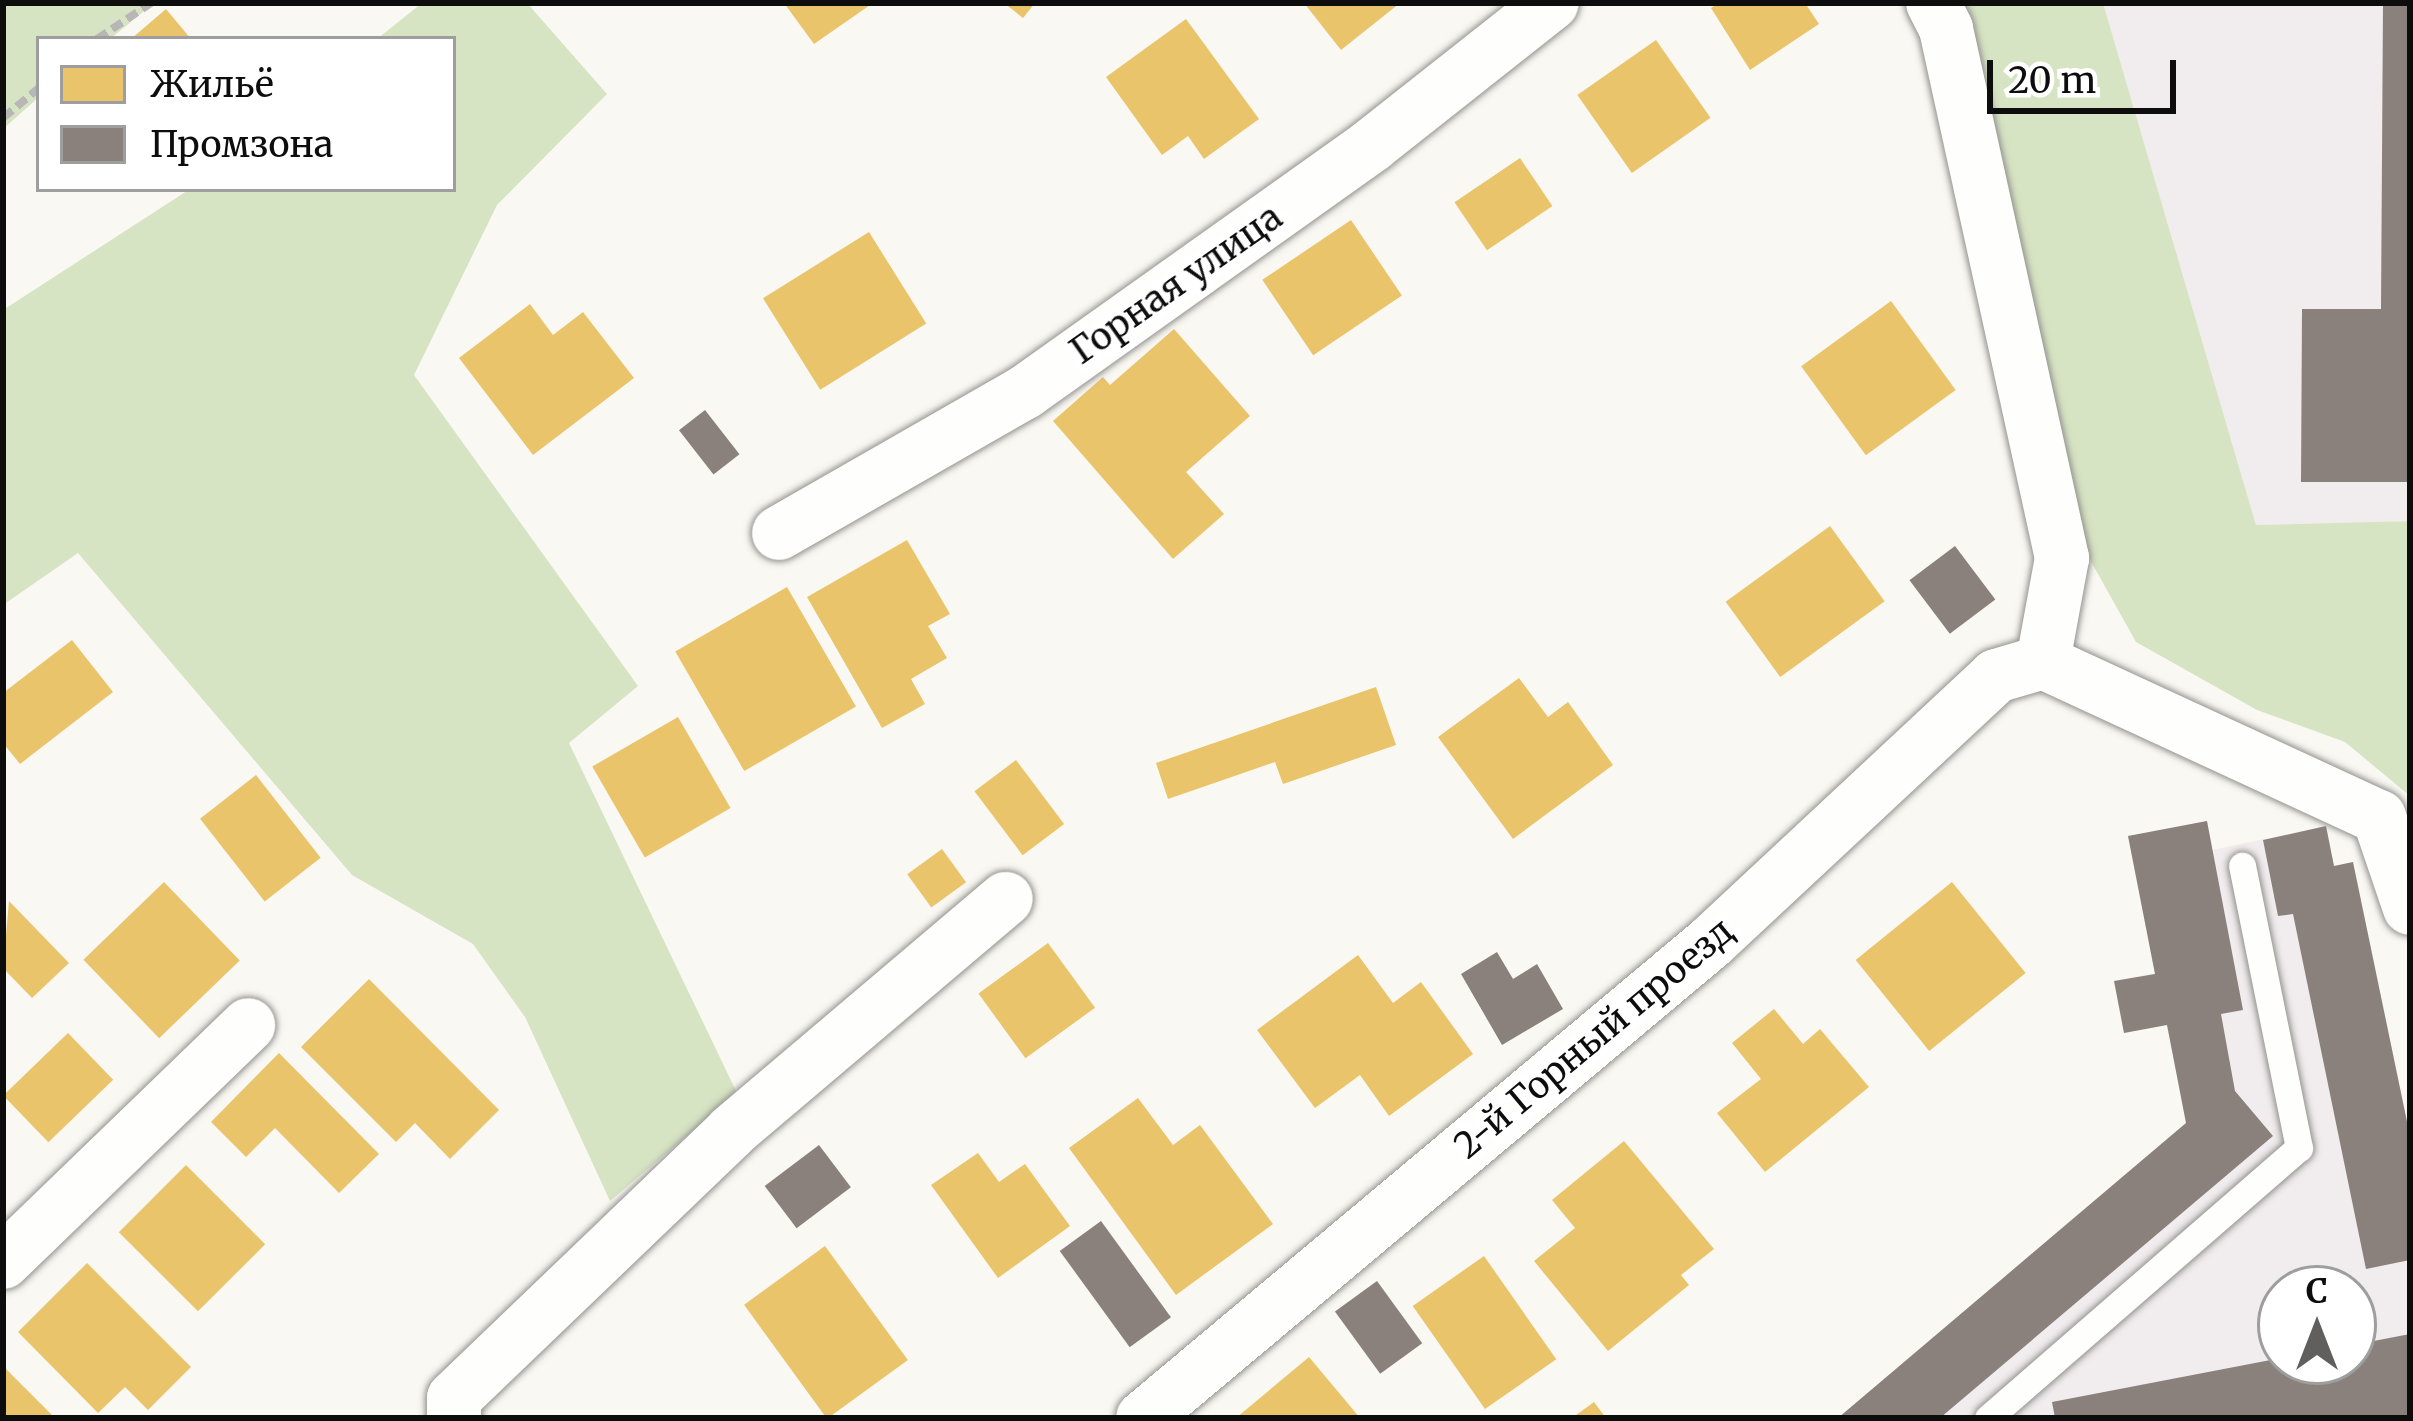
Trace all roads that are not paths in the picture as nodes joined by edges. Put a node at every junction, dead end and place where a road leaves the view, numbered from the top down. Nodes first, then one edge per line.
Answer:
1 (1552, 3) edge
2 (1933, 3) edge
3 (779, 533) dead end
4 (2043, 662) junction
5 (2242, 866) dead end
6 (1006, 899) dead end
7 (2410, 908) edge
8 (248, 1025) dead end
9 (3, 1262) edge
10 (454, 1418) edge
11 (1143, 1418) edge
12 (1988, 1418) edge

1 - 3 street, Горная улица
2 - 4 street
4 - 7 street
4 - 11 street, 2-й Горный проезд
5 - 12 lane
6 - 10 street
8 - 9 street

